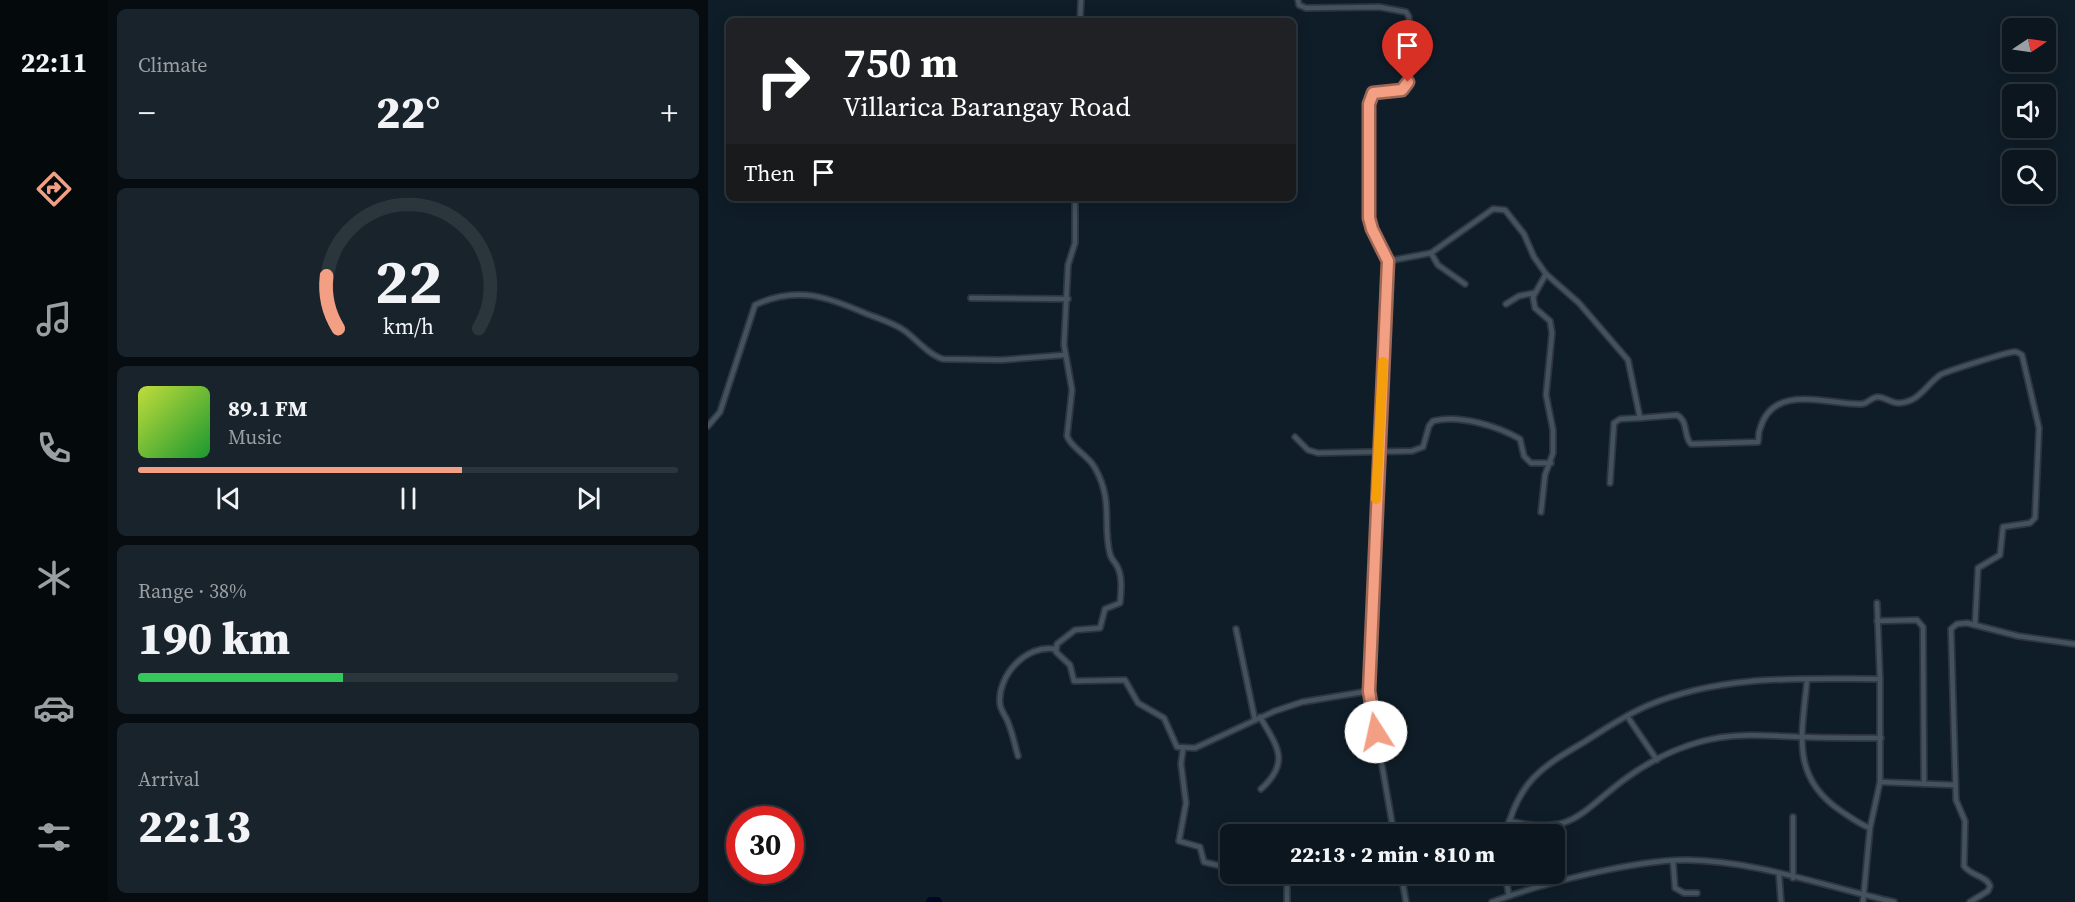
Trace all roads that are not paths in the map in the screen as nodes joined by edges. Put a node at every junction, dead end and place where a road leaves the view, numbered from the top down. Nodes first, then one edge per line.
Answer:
1 (1081, 0) edge
2 (1298, 0) edge
3 (1080, 18) edge
4 (1075, 201) edge
5 (1431, 253) junction
6 (1388, 261) junction
7 (1546, 274) junction
8 (1465, 284) dead end
9 (1533, 293) junction
10 (971, 298) dead end
11 (1068, 298) junction
12 (1506, 304) dead end
13 (1064, 355) junction
14 (1640, 418) junction
15 (708, 426) edge
16 (1295, 437) dead end
17 (1378, 453) junction
18 (1551, 463) junction
19 (1610, 483) dead end
20 (1541, 512) dead end
21 (1876, 603) dead end
22 (1877, 621) junction
23 (1975, 625) junction
24 (1236, 629) dead end
25 (2075, 644) edge
26 (1055, 649) junction
27 (1880, 679) junction
28 (1807, 680) junction
29 (1369, 691) junction
30 (1627, 716) junction
31 (1258, 718) junction
32 (1802, 737) junction
33 (1881, 738) junction
34 (1183, 749) junction
35 (1018, 756) dead end
36 (1657, 760) junction
37 (1880, 782) junction
38 (1924, 784) junction
39 (1955, 785) junction
40 (1262, 789) dead end
41 (1793, 818) dead end
42 (1509, 821) junction
43 (1392, 824) edge
44 (1508, 824) edge
45 (1870, 828) junction
46 (1673, 861) junction
47 (1220, 866) edge
48 (1779, 874) junction
49 (1793, 878) junction
50 (1287, 884) edge
51 (1403, 884) edge
52 (1507, 884) edge
53 (1697, 893) dead end
54 (1864, 895) junction
55 (1509, 896) junction
56 (1287, 902) edge
57 (1406, 902) edge
58 (1492, 902) edge
59 (1781, 902) edge
60 (1863, 902) edge
61 (1894, 902) edge
62 (1970, 902) edge

1 - 3 street
2 - 6 street
4 - 11 street
5 - 6 street
5 - 7 street
5 - 8 street
6 - 17 street
7 - 9 street
7 - 14 street
9 - 12 street
9 - 18 street
10 - 11 street
11 - 13 street
13 - 15 street
13 - 26 street
14 - 19 street
14 - 23 street
16 - 17 street
17 - 18 street
17 - 29 street
18 - 20 street
21 - 22 street
22 - 27 street
22 - 38 street
23 - 25 street
23 - 39 street
24 - 31 street
26 - 34 street
26 - 35 street
27 - 28 street
27 - 33 street
28 - 30 street
28 - 32 street
29 - 31 street
29 - 43 street
30 - 36 street
30 - 42 street
31 - 34 street
31 - 40 street
32 - 33 street
32 - 36 street
32 - 45 street
33 - 37 street
34 - 47 street
36 - 42 street
37 - 38 street
37 - 45 street
38 - 39 street
39 - 62 street
41 - 49 street
42 - 44 street
45 - 54 street
46 - 48 street
46 - 53 street
46 - 55 street
48 - 49 street
48 - 59 street
49 - 54 street
50 - 56 street
51 - 57 street
52 - 55 street
54 - 60 street
54 - 61 street
55 - 58 street

